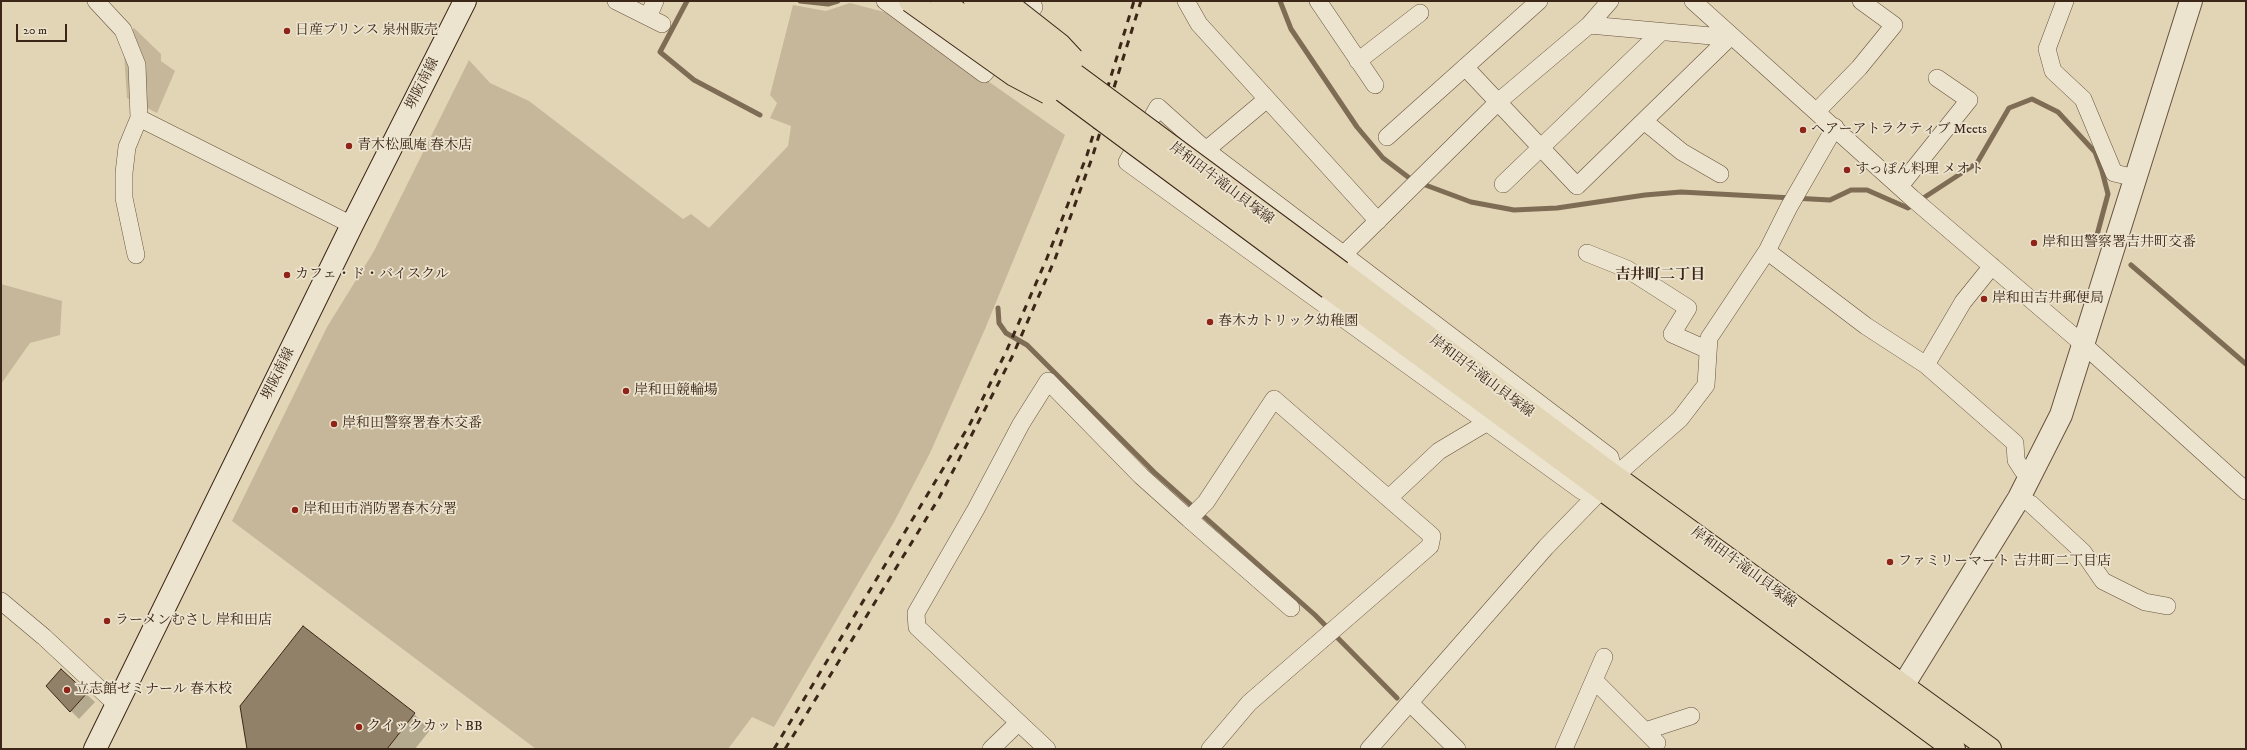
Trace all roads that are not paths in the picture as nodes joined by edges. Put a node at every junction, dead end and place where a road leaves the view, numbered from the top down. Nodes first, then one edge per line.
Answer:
1 (96, 1) edge
2 (465, 1) edge
3 (616, 1) edge
4 (655, 1) edge
5 (885, 1) edge
6 (910, 1) edge
7 (942, 1) edge
8 (975, 1) edge
9 (1004, 1) edge
10 (1025, 1) edge
11 (1186, 1) edge
12 (1319, 1) edge
13 (1539, 1) edge
14 (1610, 1) edge
15 (1693, 1) edge
16 (1861, 1) edge
17 (2065, 1) edge
18 (2191, 1) edge
19 (1420, 13) dead end
20 (1589, 25) junction
21 (1661, 32) junction
22 (1732, 38) junction
23 (1358, 61) junction
24 (1465, 67) junction
25 (1937, 78) dead end
26 (1375, 86) dead end
27 (1267, 99) junction
28 (1498, 102) junction
29 (1817, 111) junction
30 (1115, 116) junction
31 (139, 118) junction
32 (1644, 121) junction
33 (1835, 127) junction
34 (1387, 137) dead end
35 (1541, 148) junction
36 (1206, 150) junction
37 (1223, 163) junction
38 (1720, 174) dead end
39 (2136, 178) junction
40 (1503, 184) dead end
41 (1900, 186) junction
42 (1192, 209) junction
43 (1378, 221) junction
44 (352, 225) junction
45 (1767, 251) junction
46 (1586, 253) dead end
47 (136, 255) dead end
48 (1992, 266) junction
49 (1338, 271) junction
50 (2084, 344) junction
51 (1708, 350) junction
52 (1926, 364) junction
53 (1486, 423) junction
54 (2033, 475) junction
55 (1609, 483) junction
56 (2246, 490) edge
57 (1390, 498) junction
58 (2020, 498) junction
59 (1189, 520) junction
60 (1, 600) edge
61 (2167, 606) dead end
62 (1291, 608) dead end
63 (1604, 657) dead end
64 (1594, 680) junction
65 (1904, 685) junction
66 (1410, 703) junction
67 (1892, 703) junction
68 (118, 706) junction
69 (1691, 716) dead end
70 (1018, 723) junction
71 (1645, 730) junction
72 (1657, 743) dead end
73 (96, 749) edge
74 (991, 749) edge
75 (1047, 749) edge
76 (1210, 749) edge
77 (1369, 749) edge
78 (1457, 749) edge
79 (1564, 749) edge
80 (1954, 749) edge
81 (1990, 749) edge

1 - 31 street
2 - 44 main road, 堺阪南線
3 - 4 street
5 - 10 street
6 - 30 main road, bridge
7 - 30 main road, 岸和田牛滝山貝塚線, bridge
8 - 30 main road, 岸和田牛滝山貝塚線, bridge
9 - 30 main road, bridge
11 - 27 street
12 - 23 street
13 - 24 street
14 - 20 street
15 - 22 street
16 - 29 street
17 - 39 street
18 - 39 main road
19 - 23 street
20 - 21 street
20 - 28 street
21 - 22 street
21 - 35 street
22 - 29 street
22 - 32 street
23 - 26 street
24 - 28 street
24 - 34 street
25 - 41 street
27 - 36 street
27 - 43 street
28 - 35 street
28 - 43 street
29 - 33 street
30 - 49 main road, 岸和田牛滝山貝塚線, bridge
31 - 44 street
31 - 47 street
32 - 35 street
32 - 38 street
33 - 41 street
33 - 45 street
35 - 40 street
36 - 37 street
36 - 42 street
37 - 42 street
37 - 49 street
39 - 50 main road
41 - 48 street
42 - 53 street
43 - 49 street
44 - 68 main road, 堺阪南線
45 - 51 street
45 - 52 street
46 - 51 street
48 - 50 street
48 - 52 street
49 - 55 main road, 岸和田牛滝山貝塚線
50 - 54 main road
50 - 56 street
51 - 55 street
52 - 54 street
53 - 55 street
53 - 57 street
54 - 58 main road
55 - 65 main road, 岸和田牛滝山貝塚線
55 - 66 street
55 - 67 main road, 岸和田牛滝山貝塚線
57 - 59 street
57 - 76 street
58 - 61 street
58 - 65 main road
59 - 62 street
59 - 70 street
60 - 68 street
63 - 64 street
64 - 71 street
64 - 79 street
65 - 67 main road
65 - 81 main road, 岸和田牛滝山貝塚線
66 - 77 street
66 - 78 street
67 - 80 main road, 岸和田牛滝山貝塚線
68 - 73 main road, 堺阪南線
69 - 71 street
70 - 74 street
70 - 75 street
71 - 72 street

